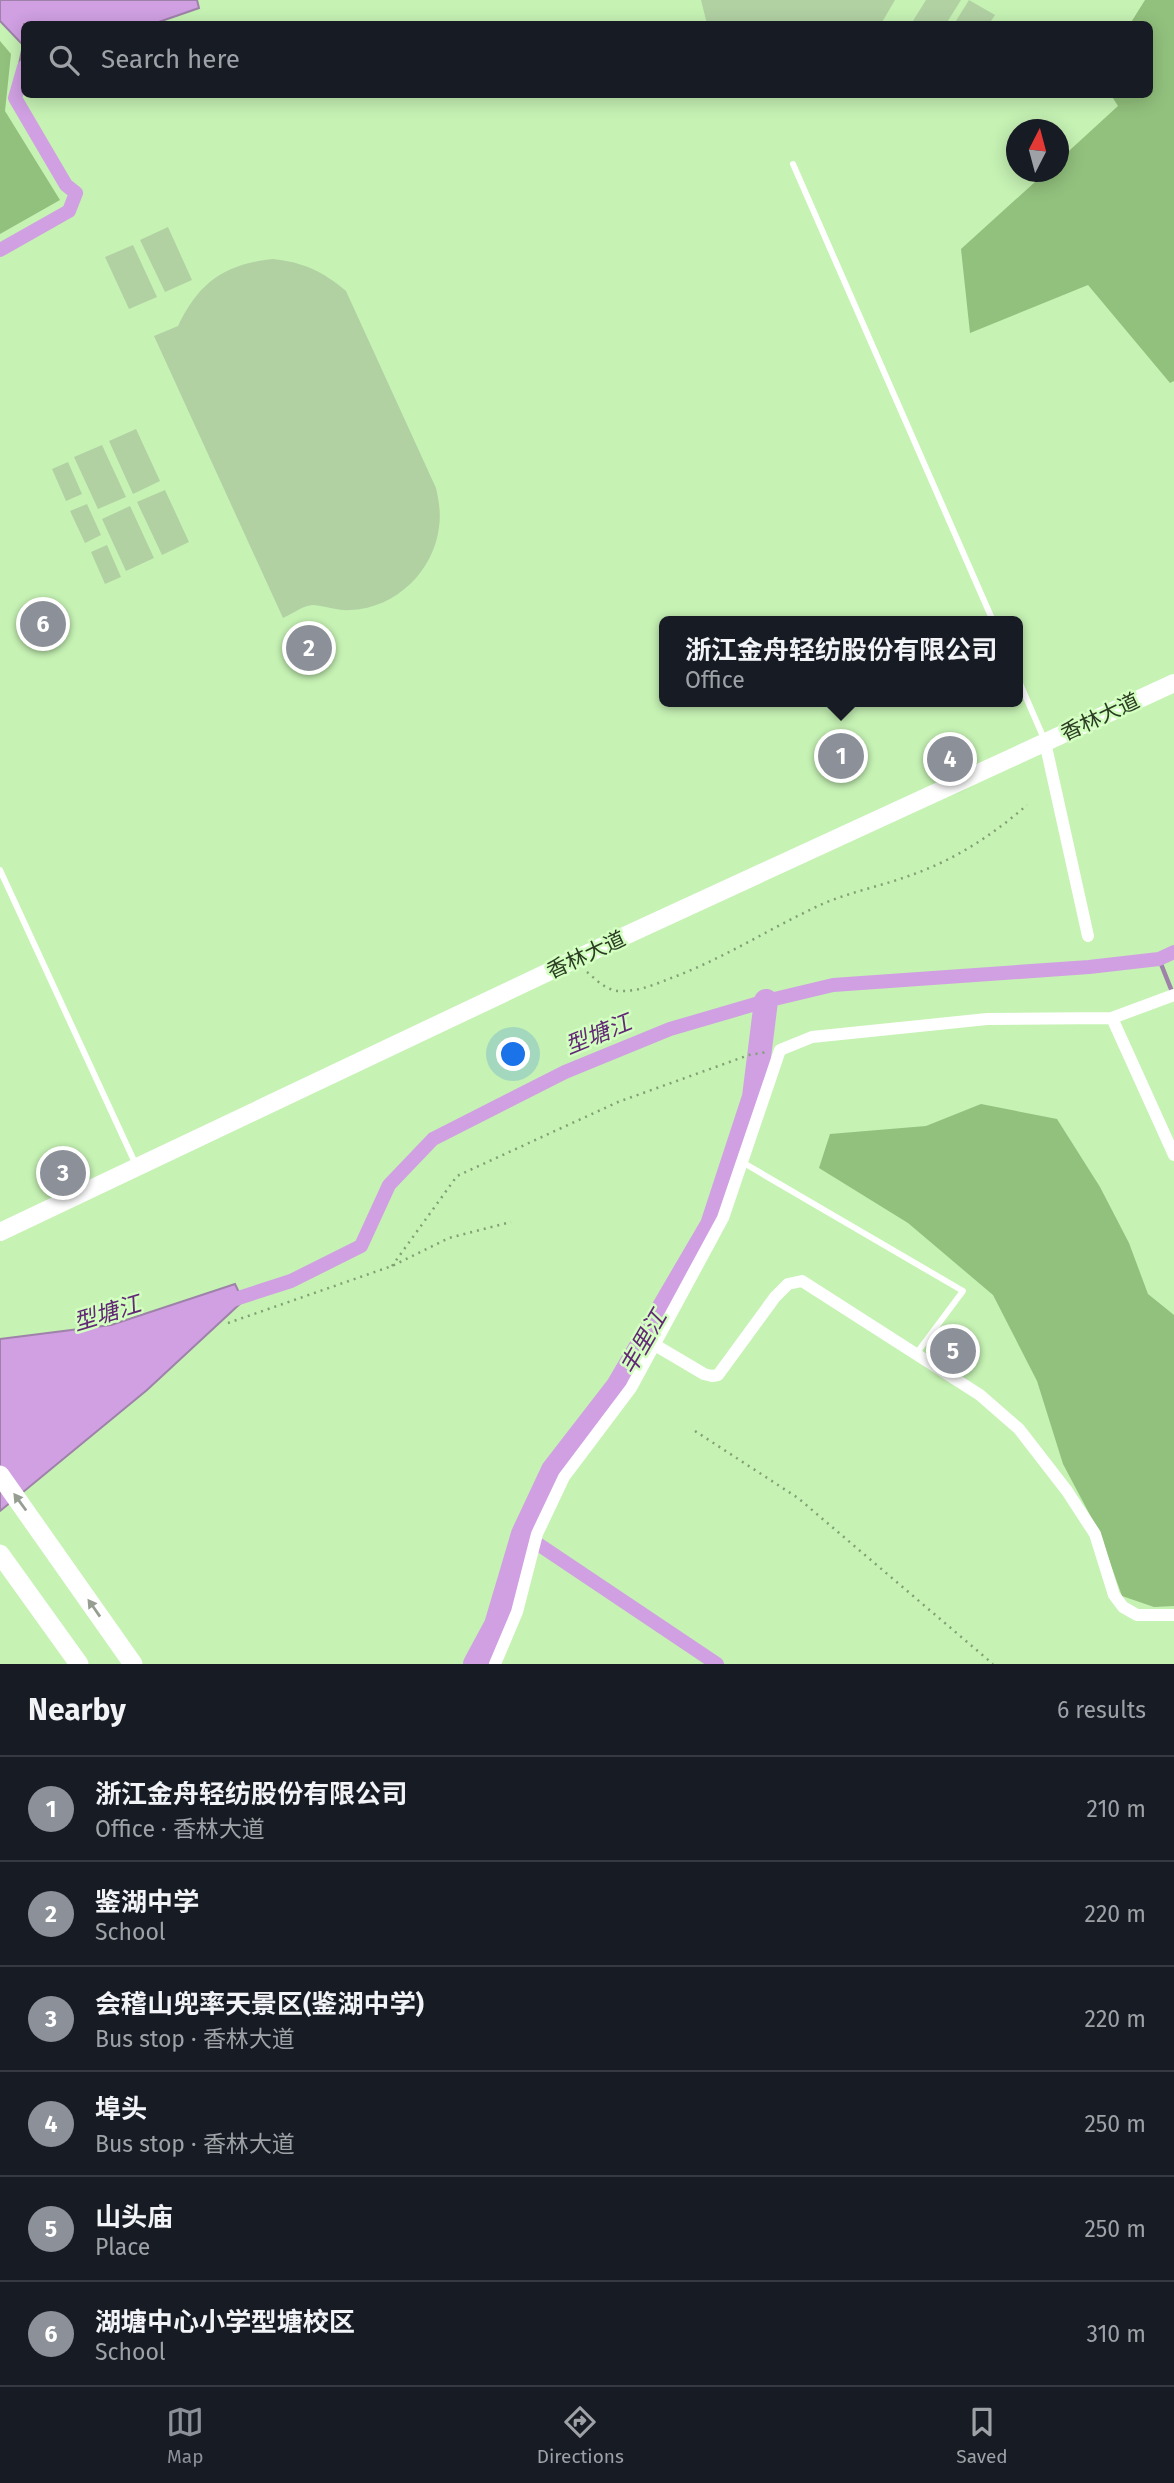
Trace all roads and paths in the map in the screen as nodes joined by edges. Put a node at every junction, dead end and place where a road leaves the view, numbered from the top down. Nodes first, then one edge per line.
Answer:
1 (793, 164) dead end
2 (990, 616) edge
3 (1174, 683) edge
4 (1023, 691) edge
5 (1045, 742) junction
6 (1027, 805) dead end
7 (0, 870) edge
8 (1088, 936) dead end
9 (574, 960) junction
10 (1172, 997) edge
11 (1112, 1018) junction
12 (749, 1055) dead end
13 (1174, 1154) edge
14 (742, 1162) junction
15 (137, 1167) junction
16 (511, 1222) dead end
17 (0, 1232) edge
18 (392, 1266) junction
19 (228, 1323) dead end
20 (655, 1345) junction
21 (916, 1354) junction
22 (695, 1431) dead end
23 (0, 1475) edge
24 (1, 1556) edge
25 (1174, 1615) edge
26 (79, 1664) edge
27 (133, 1664) edge
28 (495, 1664) edge
29 (993, 1664) edge

1 - 2 lane
3 - 5 main road, 香林大道
4 - 5 lane
5 - 8 street
5 - 9 main road, 香林大道
6 - 9 path
7 - 15 lane
9 - 15 main road, 香林大道
10 - 11 street
11 - 13 street
11 - 14 street
12 - 18 path
14 - 20 street
14 - 21 lane
15 - 17 main road, 香林大道
16 - 18 path
18 - 19 path
20 - 21 street
20 - 28 street
21 - 25 street
22 - 29 path
27 -> 23 main road
24 - 26 main road

